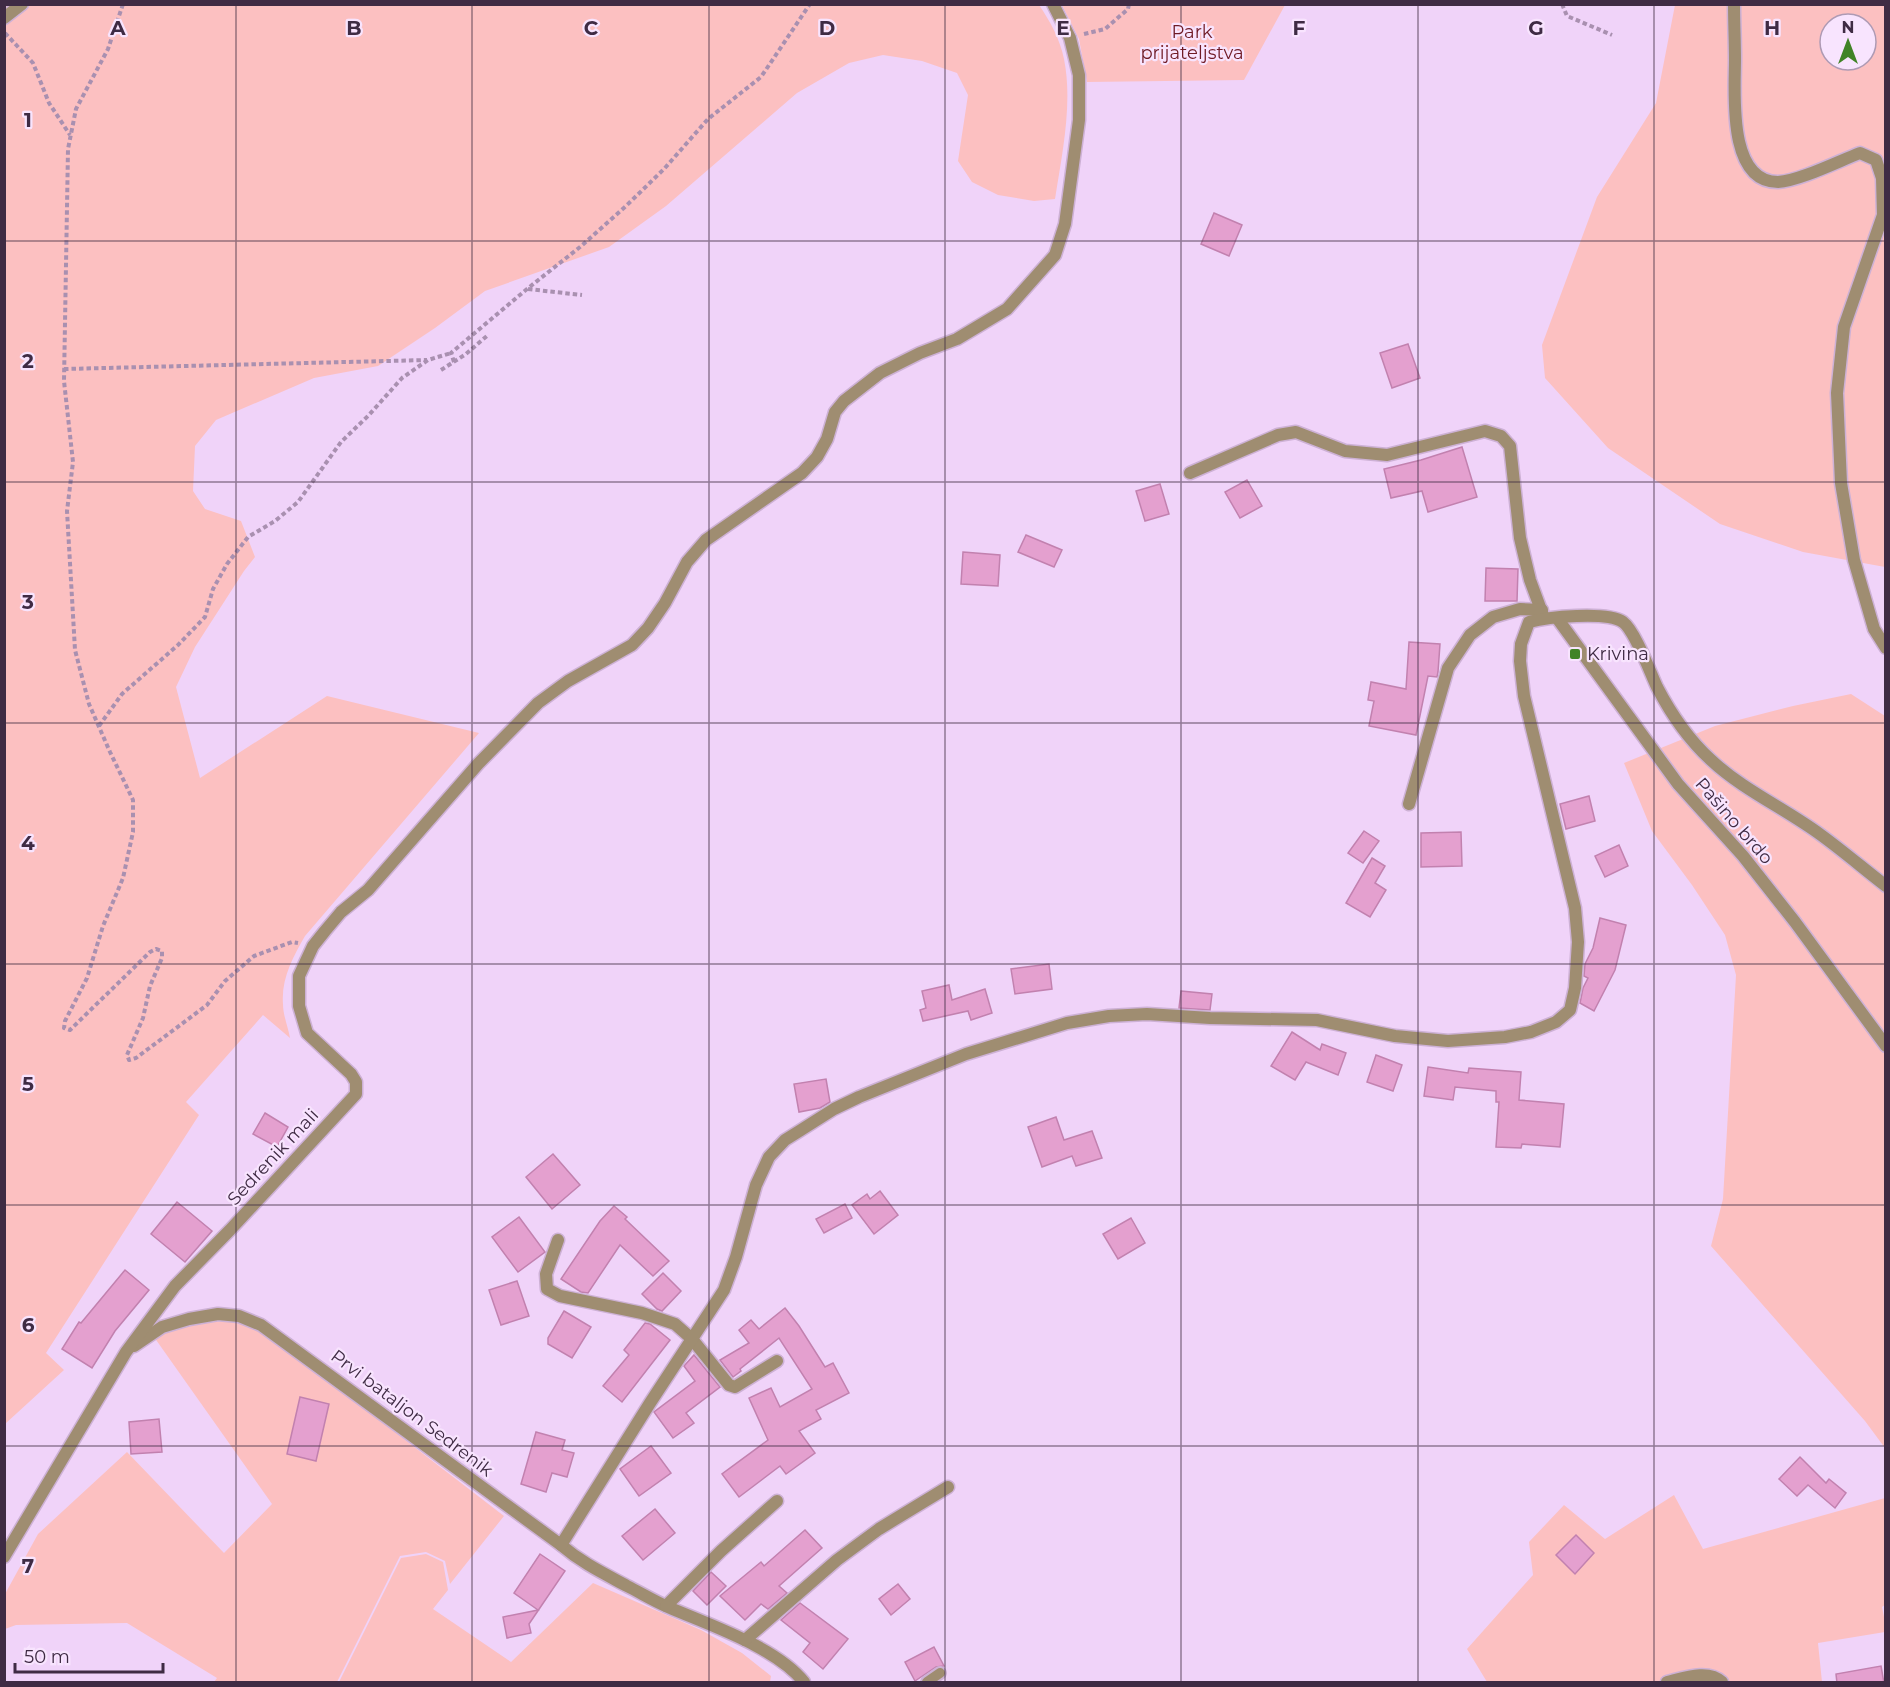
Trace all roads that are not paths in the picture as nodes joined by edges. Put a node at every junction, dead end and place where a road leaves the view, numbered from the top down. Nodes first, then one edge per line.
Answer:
1 (22, 4) edge
2 (1053, 4) edge
3 (1734, 4) edge
4 (4, 18) edge
5 (1190, 473) dead end
6 (1543, 614) junction
7 (1557, 618) junction
8 (1886, 648) edge
9 (1409, 804) dead end
10 (1886, 886) edge
11 (1886, 1046) edge
12 (558, 1240) dead end
13 (692, 1339) junction
14 (126, 1352) junction
15 (777, 1361) dead end
16 (948, 1487) dead end
17 (777, 1502) dead end
18 (561, 1545) junction
19 (4, 1557) edge
20 (666, 1606) junction
21 (744, 1640) junction
22 (940, 1673) dead end
23 (804, 1683) edge
24 (927, 1683) edge
25 (1667, 1683) edge
26 (1722, 1683) edge

1 - 4 street
2 - 14 street, Sedrenik mali
3 - 8 street
5 - 6 street
6 - 7 street
6 - 9 street
6 - 13 street
7 - 10 street
7 - 11 street, Pašino brdo
12 - 13 street
13 - 15 street
13 - 18 street
14 - 18 street, Prvi bataljon Sedrenik
14 - 19 street, Sedrenik mali
16 - 21 street
17 - 20 street
18 - 20 street, Prvi bataljon Sedrenik
20 - 21 street, Prvi bataljon Sedrenik
21 - 23 street, Prvi bataljon Sedrenik
22 - 24 lane
25 - 26 street

